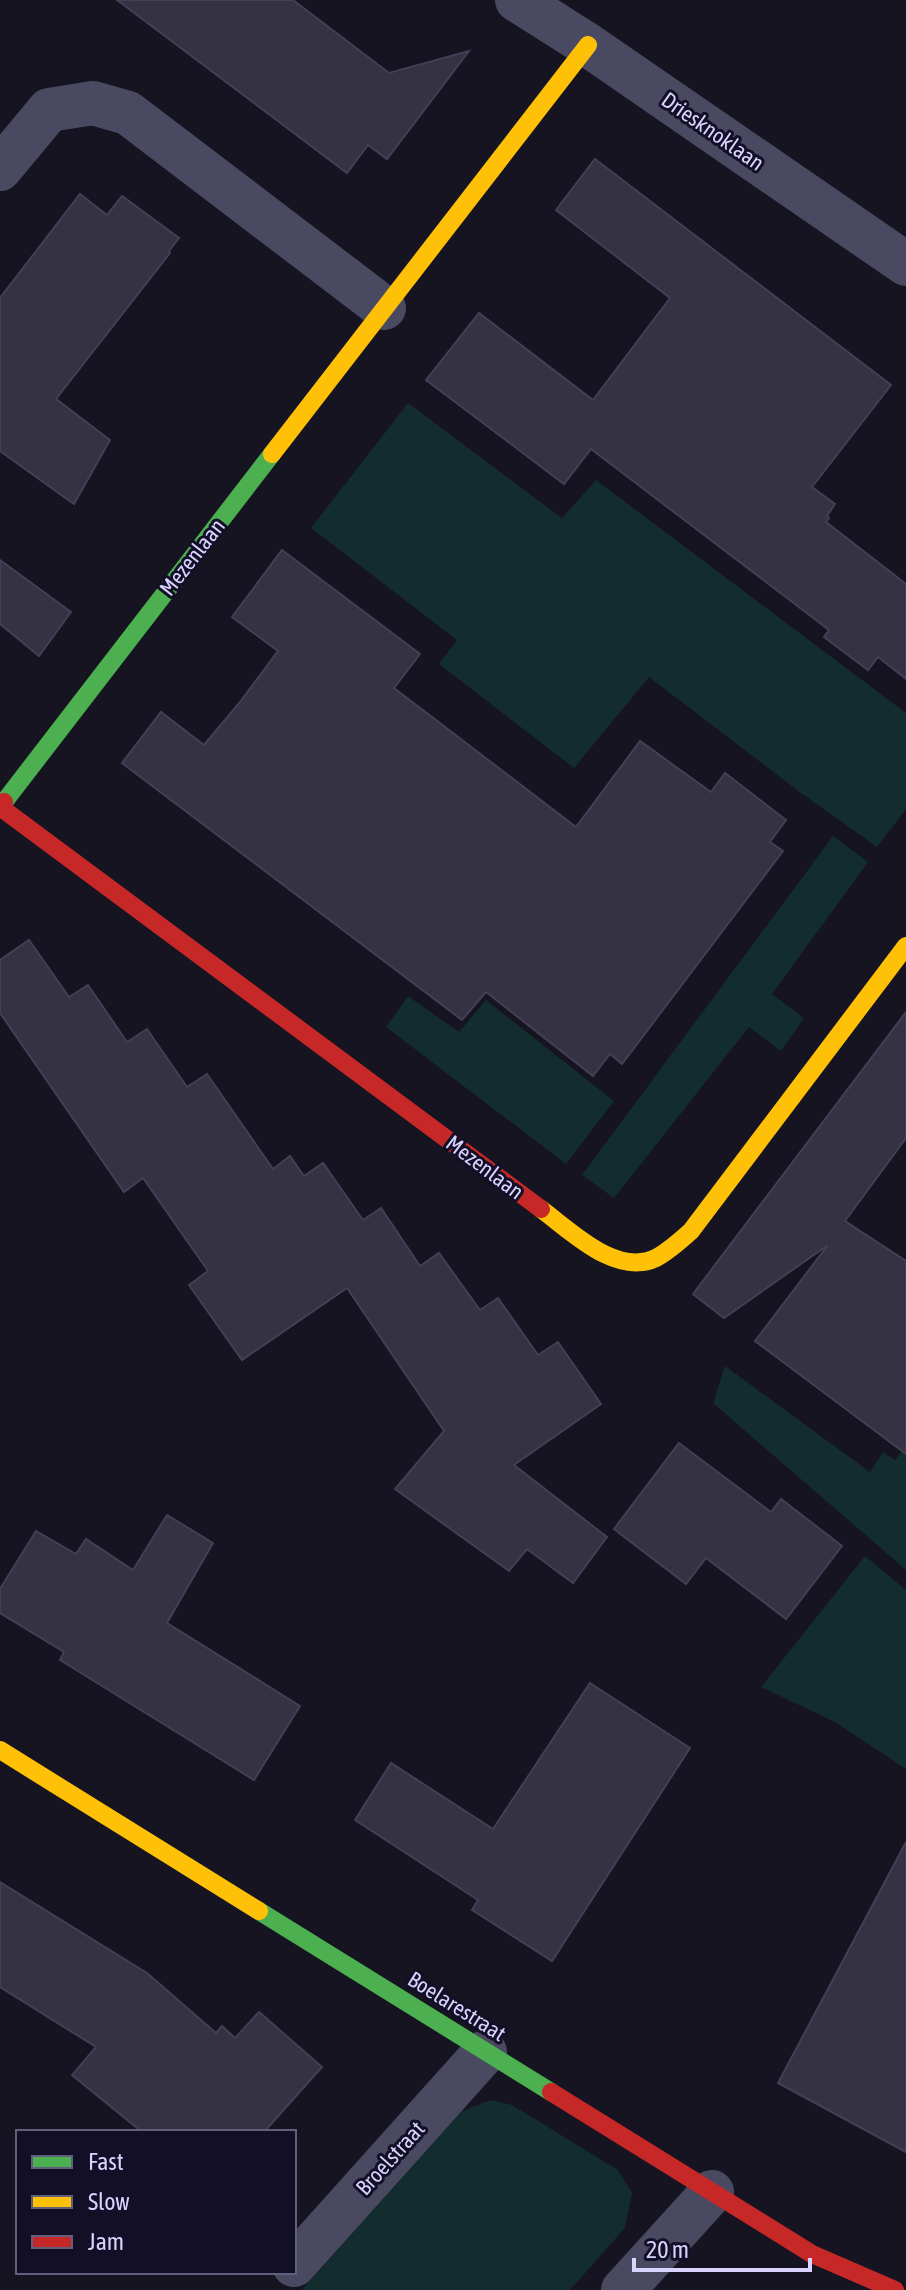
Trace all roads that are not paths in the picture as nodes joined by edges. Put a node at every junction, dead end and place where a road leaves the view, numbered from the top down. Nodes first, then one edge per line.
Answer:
1 (517, 0) edge
2 (588, 45) junction
3 (0, 169) edge
4 (906, 264) edge
5 (384, 308) junction
6 (0, 807) edge
7 (906, 946) edge
8 (0, 1750) edge
9 (485, 2052) junction
10 (712, 2192) junction
11 (296, 2263) edge
12 (286, 2274) edge
13 (271, 2290) edge
14 (623, 2290) edge
15 (895, 2290) edge

1 - 2 street, Driesknoklaan
2 - 4 street, Driesknoklaan
2 - 5 street, Mezenlaan
3 - 5 street
5 - 6 street, Mezenlaan
6 - 7 street, Mezenlaan
8 - 9 street, Boelarestraat
9 - 10 street, Boelarestraat
9 - 11 street, Broelstraat
10 - 14 street
10 - 15 street, Boelarestraat
12 - 13 street

